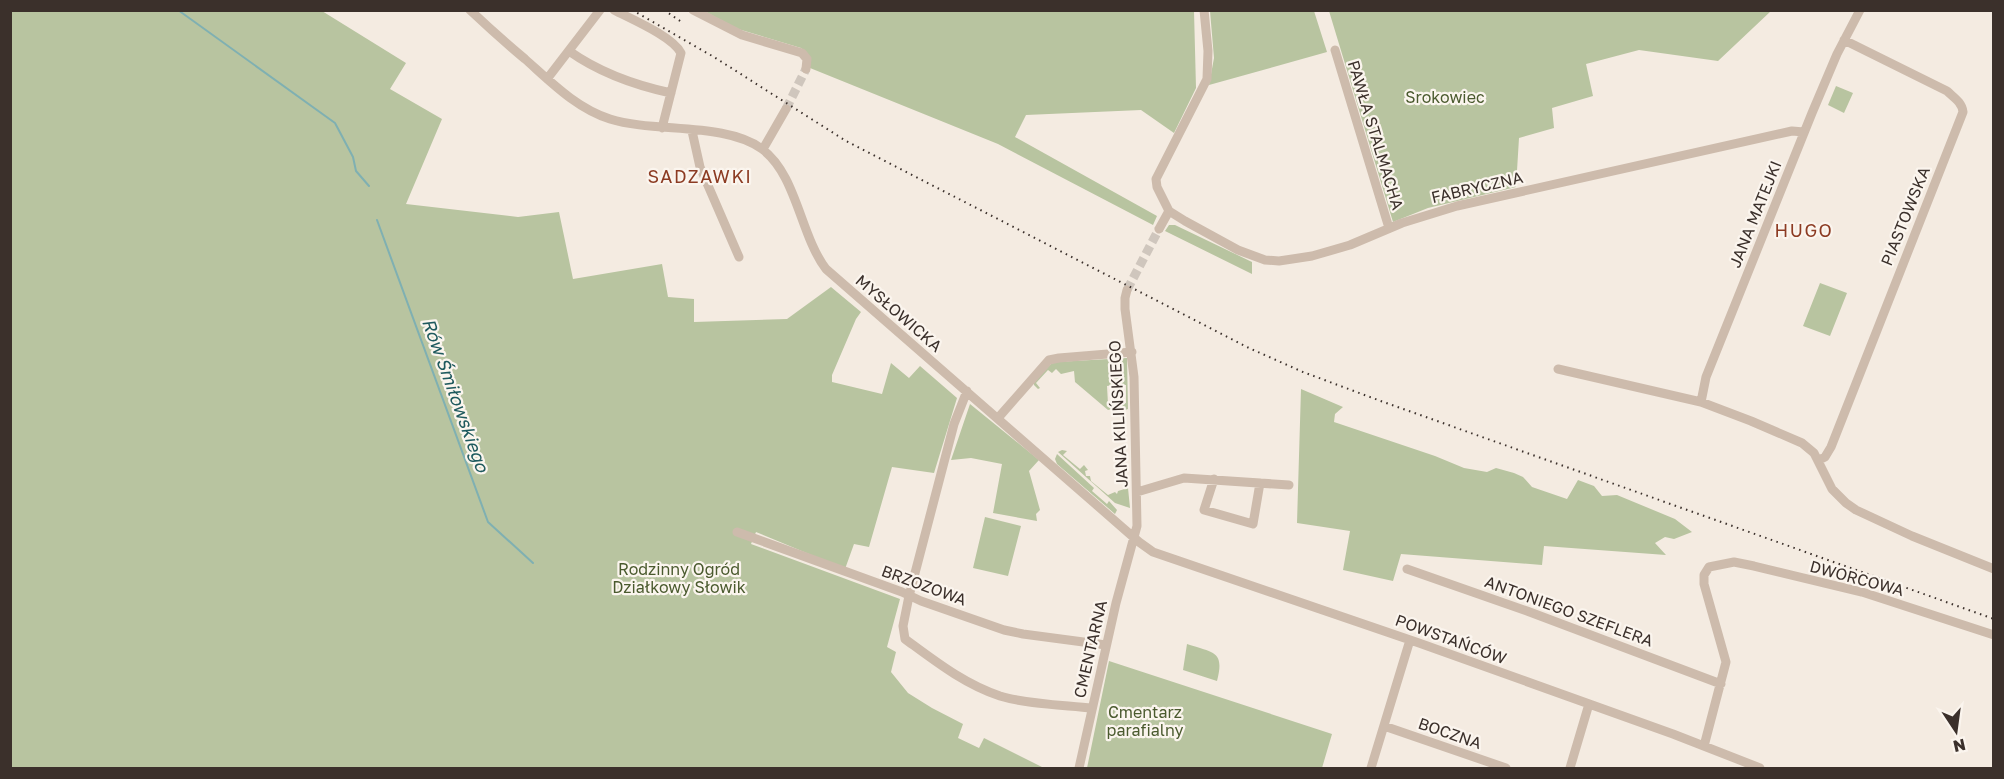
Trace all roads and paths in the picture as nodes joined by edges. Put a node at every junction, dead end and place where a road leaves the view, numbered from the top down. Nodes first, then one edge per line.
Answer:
1 (470, 10) edge
2 (600, 10) edge
3 (614, 10) edge
4 (693, 10) edge
5 (1204, 10) edge
6 (1860, 10) edge
7 (1844, 40) junction
8 (1335, 50) dead end
9 (568, 51) junction
10 (806, 69) dead end
11 (547, 79) junction
12 (671, 93) junction
13 (786, 109) tunnel mouth
14 (662, 128) junction
15 (692, 131) junction
16 (1804, 132) junction
17 (763, 149) junction
18 (1170, 211) junction
19 (1389, 228) junction
20 (1159, 229) tunnel mouth
21 (739, 256) dead end
22 (1127, 290) tunnel mouth
23 (1132, 352) junction
24 (1558, 369) dead end
25 (967, 391) junction
26 (1701, 402) junction
27 (998, 418) junction
28 (1819, 460) junction
29 (1214, 479) junction
30 (1260, 483) junction
31 (1289, 485) dead end
32 (1137, 492) junction
33 (737, 532) dead end
34 (1134, 537) junction
35 (1407, 569) dead end
36 (1994, 569) edge
37 (909, 596) junction
38 (1994, 635) edge
39 (1410, 640) junction
40 (1106, 645) junction
41 (1721, 684) junction
42 (1589, 704) junction
43 (1092, 708) junction
44 (1384, 726) junction
45 (1704, 746) junction
46 (1733, 758) junction
47 (1079, 768) edge
48 (1371, 768) edge
49 (1506, 768) edge
50 (1570, 768) edge
51 (1729, 768) edge
52 (1760, 768) edge

1 - 11 street, MYSŁOWICKA
2 - 9 street
3 - 12 street
4 - 10 street
5 - 18 street
6 - 7 street, JANA MATEJKI
7 - 16 street, JANA MATEJKI
7 - 28 street, PIASTOWSKA
8 - 19 street, PAWŁA STALMACHA
9 - 11 street
9 - 12 street
11 - 14 street, MYSŁOWICKA
12 - 14 street
13 - 17 street
14 - 15 street, MYSŁOWICKA
15 - 17 street, MYSŁOWICKA
15 - 21 street
16 - 19 street, FABRYCZNA
16 - 26 street, JANA MATEJKI
17 - 25 street, MYSŁOWICKA
18 - 19 street, FABRYCZNA
18 - 20 street
22 - 23 street, JANA KILIŃSKIEGO
23 - 27 street
23 - 32 street, JANA KILIŃSKIEGO
24 - 26 street
25 - 27 street, MYSŁOWICKA
25 - 37 street
26 - 28 street
27 - 34 street, MYSŁOWICKA
28 - 36 street
29 - 30 street
29 - 30 street
29 - 32 street
30 - 31 street
32 - 34 street, JANA KILIŃSKIEGO
33 - 37 street, BRZOZOWA
34 - 39 street, POWSTAŃCÓW
34 - 40 street, CMENTARNA
35 - 41 street, ANTONIEGO SZEFLERA
37 - 40 street, BRZOZOWA
37 - 43 street
38 - 41 street, DWORCOWA
39 - 42 street, POWSTAŃCÓW
39 - 44 street
40 - 43 street, CMENTARNA
41 - 45 street
42 - 45 street, POWSTAŃCÓW
42 - 50 street
43 - 47 street, CMENTARNA
44 - 48 street
44 - 49 street, BOCZNA
45 - 46 street, POWSTAŃCÓW
46 - 51 street
46 - 52 street, POWSTAŃCÓW

